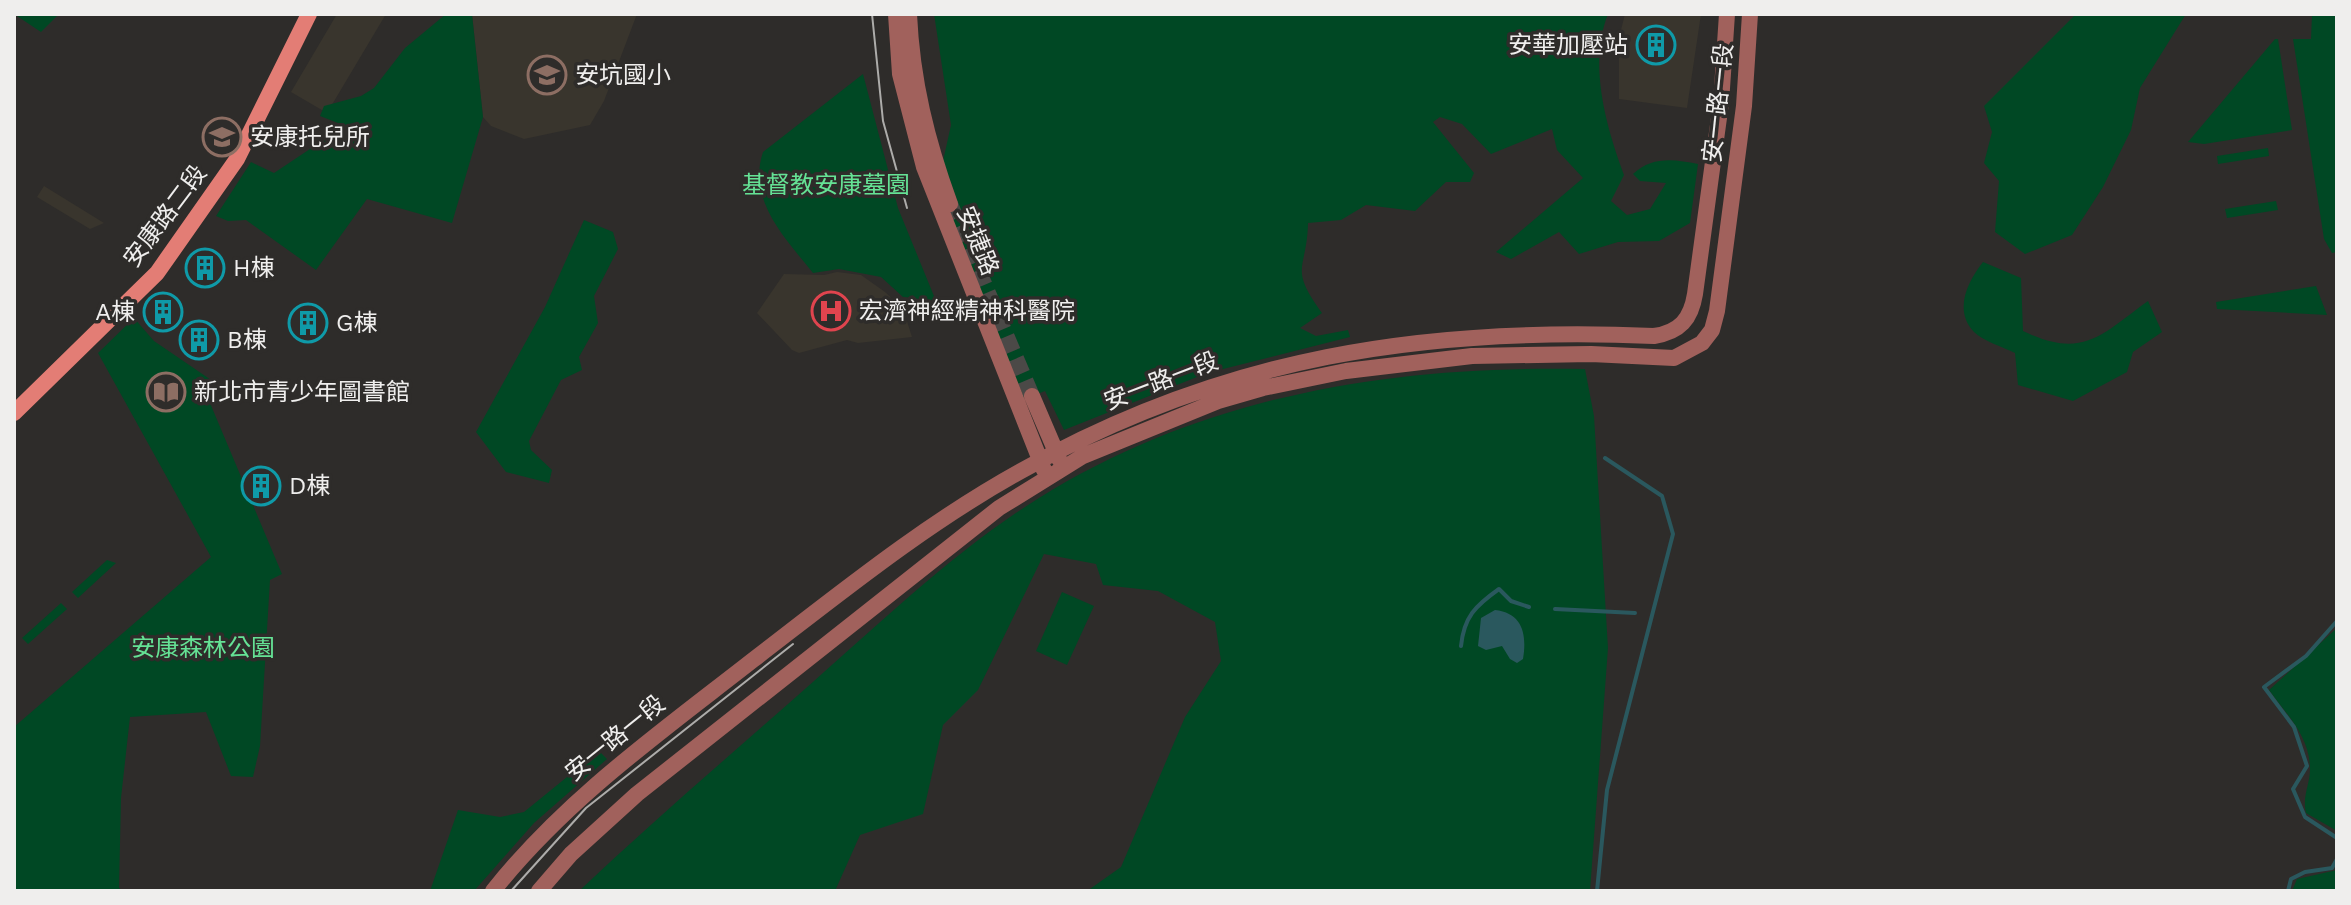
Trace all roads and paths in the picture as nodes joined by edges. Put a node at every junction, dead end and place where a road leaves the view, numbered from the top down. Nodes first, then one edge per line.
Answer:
1 (309, 14) edge
2 (896, 14) edge
3 (909, 14) edge
4 (1727, 14) edge
5 (1750, 14) edge
6 (930, 165) junction
7 (950, 204) tunnel mouth
8 (1343, 353) junction
9 (1346, 371) junction
10 (1032, 396) tunnel mouth
11 (14, 413) edge
12 (1060, 460) junction
13 (1040, 461) junction
14 (1046, 477) junction
15 (493, 891) edge
16 (539, 891) edge

1 - 11 main road, 安康路二段
2 - 6 street, 安捷路
3 - 6 street, 安捷路
4 - 8 street, 安一路一段
5 - 9 street, 安一路一段
6 - 7 street, 安捷路
6 - 13 street, 安捷路
8 - 9 street
8 - 12 street, 安一路一段
9 - 12 street, 安一路一段
10 - 12 street
12 - 13 street, 安一路一段
12 - 14 street, 安一路一段
13 - 14 street, 安捷路
13 - 15 street, 安一路一段
14 - 16 street, 安一路一段

